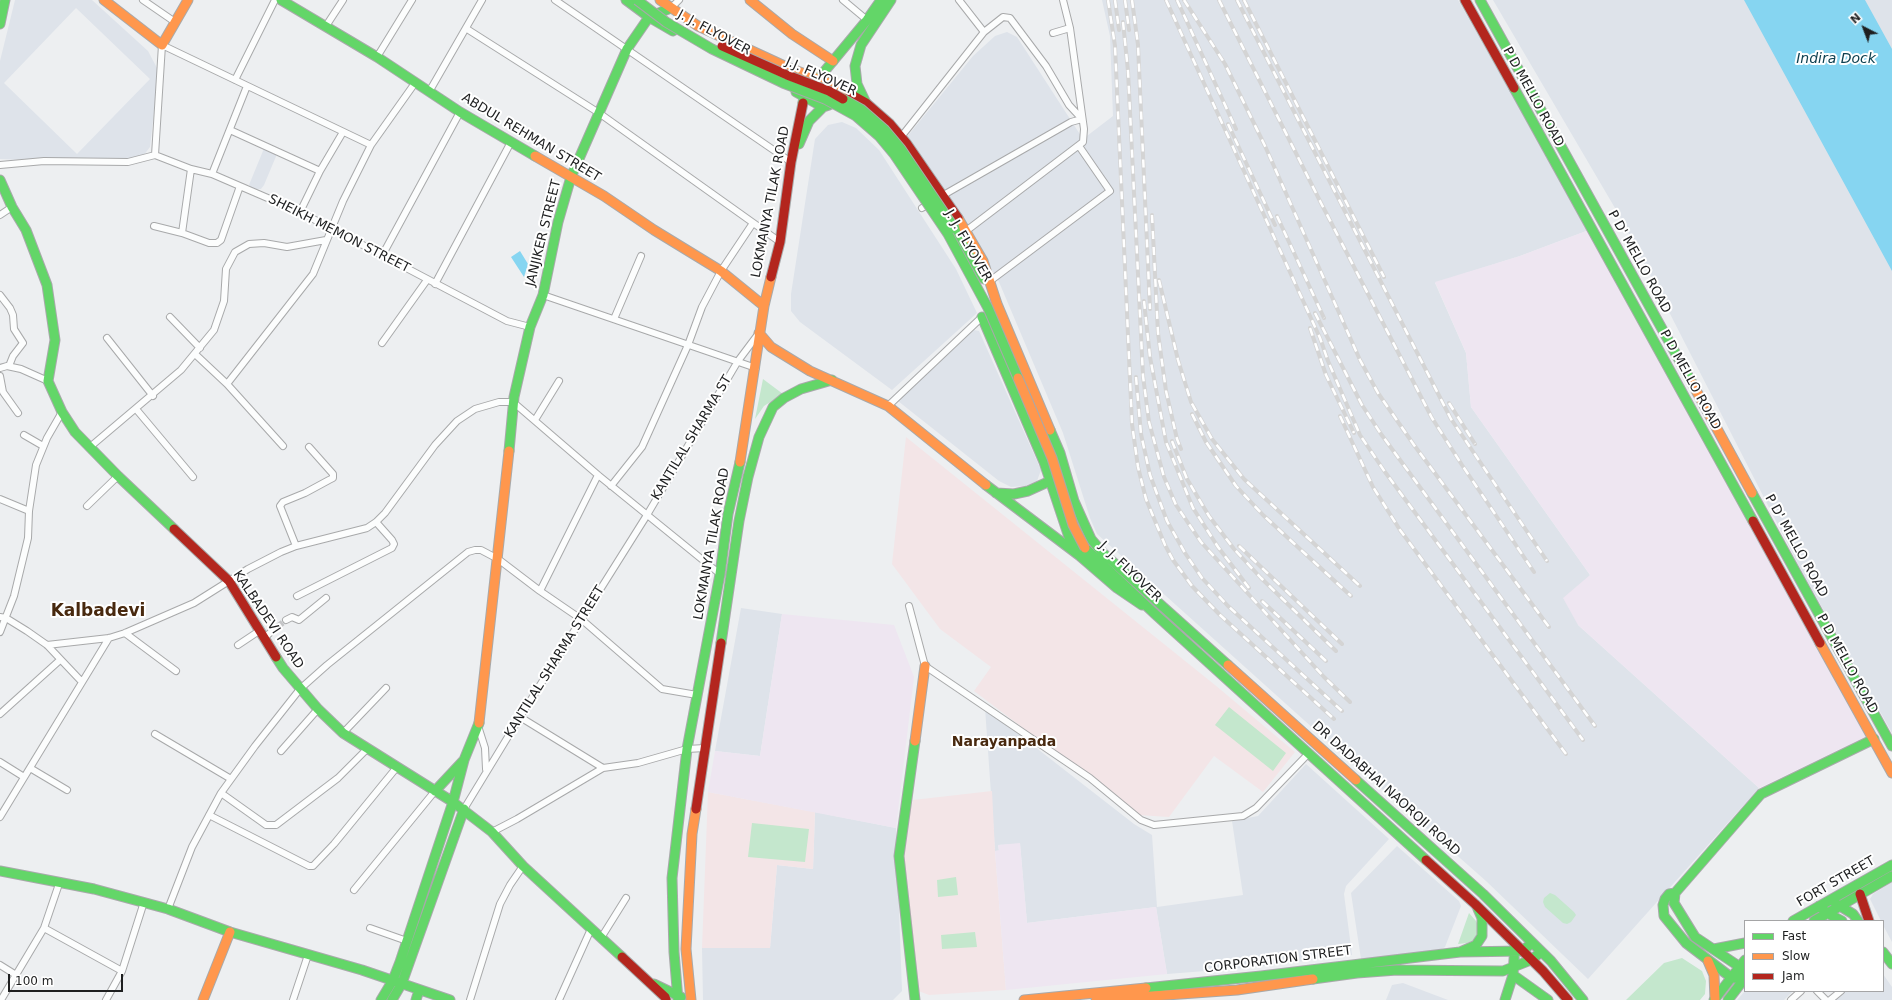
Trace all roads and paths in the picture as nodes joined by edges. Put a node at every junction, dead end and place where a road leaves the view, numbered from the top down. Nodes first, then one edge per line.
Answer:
1 (4, 0) edge
2 (104, 0) edge
3 (143, 0) edge
4 (188, 0) edge
5 (275, 0) edge
6 (281, 0) edge
7 (343, 0) edge
8 (412, 0) edge
9 (482, 0) edge
10 (555, 0) edge
11 (626, 0) edge
12 (637, 0) edge
13 (646, 0) edge
14 (660, 0) edge
15 (679, 0) edge
16 (750, 0) edge
17 (843, 0) edge
18 (881, 0) edge
19 (891, 0) edge
20 (959, 0) edge
21 (1063, 0) edge
22 (1465, 0) edge
23 (1480, 0) edge
24 (671, 8) junction
25 (649, 17) junction
26 (867, 20) junction
27 (174, 22) junction
28 (0, 24) edge
29 (326, 26) junction
30 (1070, 28) junction
31 (467, 29) junction
32 (984, 32) junction
33 (1053, 33) dead end
34 (162, 45) junction
35 (627, 49) junction
36 (377, 57) junction
37 (833, 61) junction
38 (817, 79) junction
39 (235, 80) junction
40 (415, 83) junction
41 (247, 86) junction
42 (429, 92) junction
43 (804, 96) junction
44 (866, 103) junction
45 (823, 107) junction
46 (460, 112) junction
47 (598, 113) junction
48 (1082, 119) junction
49 (1549, 126) junction
50 (230, 130) junction
51 (343, 132) junction
52 (1538, 132) junction
53 (901, 137) junction
54 (511, 142) junction
55 (371, 145) junction
56 (1079, 146) junction
57 (155, 155) junction
58 (792, 162) junction
59 (0, 165) edge
60 (192, 169) junction
61 (320, 171) junction
62 (212, 174) junction
63 (571, 177) junction
64 (0, 180) edge
65 (240, 186) junction
66 (942, 196) junction
67 (12, 207) junction
68 (922, 208) dead end
69 (300, 212) junction
70 (0, 215) edge
71 (753, 222) junction
72 (154, 226) dead end
73 (332, 229) junction
74 (966, 231) junction
75 (182, 233) junction
76 (326, 240) junction
77 (780, 242) junction
78 (383, 254) junction
79 (641, 256) dead end
80 (721, 270) junction
81 (427, 280) junction
82 (435, 284) junction
83 (989, 285) junction
84 (0, 295) edge
85 (543, 295) junction
86 (764, 306) junction
87 (170, 317) dead end
88 (982, 318) joint
89 (614, 320) junction
90 (530, 328) junction
91 (759, 333) junction
92 (107, 338) dead end
93 (382, 343) dead end
94 (688, 345) junction
95 (200, 348) junction
96 (195, 354) junction
97 (738, 361) junction
98 (9, 366) junction
99 (0, 368) edge
100 (756, 368) junction
101 (0, 376) edge
102 (832, 380) junction
103 (48, 381) junction
104 (559, 381) dead end
105 (227, 384) junction
106 (153, 396) junction
107 (513, 402) junction
108 (888, 406) junction
109 (136, 410) junction
110 (62, 412) junction
111 (18, 413) dead end
112 (534, 420) junction
113 (24, 435) dead end
114 (43, 446) junction
115 (283, 446) dead end
116 (309, 447) dead end
117 (90, 448) junction
118 (1060, 453) junction
119 (118, 476) junction
120 (598, 476) junction
121 (193, 477) dead end
122 (1050, 481) junction
123 (611, 486) junction
124 (996, 493) junction
125 (0, 499) edge
126 (87, 506) dead end
127 (29, 511) junction
128 (647, 515) junction
129 (376, 522) junction
130 (296, 546) junction
131 (1080, 556) junction
132 (498, 559) junction
133 (720, 574) junction
134 (229, 581) junction
135 (540, 591) junction
136 (297, 596) dead end
137 (326, 598) dead end
138 (909, 606) dead end
139 (1155, 614) junction
140 (3, 617) edge
141 (286, 620) tunnel mouth
142 (581, 620) junction
143 (0, 632) edge
144 (125, 633) junction
145 (265, 633) junction
146 (109, 638) junction
147 (47, 645) junction
148 (238, 645) dead end
149 (60, 660) junction
150 (925, 666) junction
151 (176, 671) dead end
152 (82, 682) junction
153 (386, 688) dead end
154 (300, 689) junction
155 (697, 695) junction
156 (318, 709) junction
157 (0, 714) edge
158 (520, 717) junction
159 (478, 726) junction
160 (342, 733) junction
161 (155, 734) dead end
162 (1874, 740) junction
163 (1892, 746) edge
164 (705, 748) junction
165 (687, 749) junction
166 (366, 750) junction
167 (281, 751) dead end
168 (1309, 753) junction
169 (464, 760) junction
170 (0, 762) edge
171 (398, 767) junction
172 (30, 768) junction
173 (603, 768) junction
174 (486, 771) junction
175 (1892, 773) edge
176 (24, 777) junction
177 (231, 779) junction
178 (67, 790) dead end
179 (435, 791) junction
180 (221, 793) junction
181 (453, 802) junction
182 (464, 809) junction
183 (209, 815) junction
184 (0, 816) edge
185 (492, 832) junction
186 (1892, 865) edge
187 (523, 866) junction
188 (0, 871) edge
189 (1892, 876) edge
190 (60, 881) junction
191 (354, 890) dead end
192 (1675, 893) junction
193 (1860, 894) junction
194 (626, 898) dead end
195 (1830, 900) junction
196 (144, 902) junction
197 (1475, 904) junction
198 (1820, 906) junction
199 (1839, 906) junction
200 (168, 909) junction
201 (1827, 913) junction
202 (1795, 920) edge
203 (1816, 920) edge
204 (1840, 920) edge
205 (1857, 920) edge
206 (1869, 920) edge
207 (44, 928) junction
208 (370, 928) dead end
209 (591, 929) junction
210 (230, 932) junction
211 (601, 938) junction
212 (406, 942) junction
213 (1532, 943) junction
214 (1744, 943) edge
215 (1517, 949) junction
216 (1714, 949) junction
217 (1460, 952) junction
218 (1540, 952) junction
219 (308, 955) junction
220 (1532, 960) junction
221 (1708, 961) junction
222 (1742, 964) edge
223 (0, 965) edge
224 (122, 971) junction
225 (1513, 972) junction
226 (16, 975) junction
227 (1237, 978) junction
228 (1732, 978) junction
229 (1744, 978) edge
230 (1744, 979) edge
231 (398, 982) junction
232 (649, 983) junction
233 (419, 990) junction
234 (1237, 990) junction
235 (1799, 992) edge
236 (1818, 992) edge
237 (1840, 992) edge
238 (677, 997) edge
239 (1714, 999) edge
240 (2, 1000) edge
241 (106, 1000) edge
242 (203, 1000) edge
243 (293, 1000) edge
244 (381, 1000) edge
245 (392, 1000) edge
246 (416, 1000) edge
247 (450, 1000) edge
248 (470, 1000) edge
249 (559, 1000) edge
250 (666, 1000) edge
251 (685, 1000) edge
252 (691, 1000) edge
253 (915, 1000) edge
254 (1024, 1000) edge
255 (1096, 1000) edge
256 (1505, 1000) edge
257 (1548, 1000) edge
258 (1567, 1000) edge
259 (1583, 1000) edge
260 (1728, 1000) edge
261 (1791, 1000) edge
262 (1826, 1000) edge
263 (1830, 1000) edge

1 - 28 main road
2 - 34 main road
3 - 27 street
4 - 27 main road
5 - 39 street
6 - 29 main road, ABDUL REHMAN STREET
7 - 29 street
8 - 36 street
9 - 31 street
10 - 35 street
11 - 25 main road
12 - 139 main road, J. J. FLYOVER, bridge
13 - 83 main road, J.J. FLYOVER, bridge
14 - 24 main road
15 - 24 street
16 - 37 main road
17 - 26 street
18 - 26 main road
19 - 44 main road
20 - 32 street
21 - 30 street
22 - 52 main road, P D MELLO ROAD
23 - 49 main road, P D' MELLO ROAD
24 - 25 main road
24 - 38 main road
25 - 35 main road, JANJIKER STREET
25 - 43 main road
26 - 37 main road
27 - 34 main road
29 - 36 main road, ABDUL REHMAN STREET
30 - 33 street
30 - 48 street
31 - 42 street
31 - 47 street
32 - 48 street
32 - 53 street
34 - 39 street
34 - 57 street
35 - 47 main road, JANJIKER STREET
35 - 58 street
36 - 40 main road, ABDUL REHMAN STREET
37 - 38 main road
38 - 43 main road
38 - 44 main road
39 - 41 street
40 - 42 main road, ABDUL REHMAN STREET
40 - 55 street
41 - 50 street
41 - 51 street
42 - 46 main road, ABDUL REHMAN STREET
43 - 45 main road
43 - 58 main road, LOKMANYA TILAK ROAD
44 - 45 main road
44 - 53 main road
45 - 58 main road
46 - 54 main road, ABDUL REHMAN STREET
46 - 78 street
47 - 63 main road, JANJIKER STREET
47 - 71 street
48 - 56 street
48 - 66 street
49 - 52 main road
49 - 163 main road, P D' MELLO ROAD
50 - 61 street
50 - 62 street
51 - 55 street
51 - 61 street
52 - 162 main road, P D MELLO ROAD
53 - 66 main road
54 - 63 main road, ABDUL REHMAN STREET
54 - 82 street
55 - 73 street
56 - 74 street
56 - 83 street
57 - 59 street
57 - 60 street, SHEIKH MEMON STREET
58 - 77 main road, LOKMANYA TILAK ROAD
60 - 62 street, SHEIKH MEMON STREET
60 - 75 street
61 - 69 street
62 - 65 street, SHEIKH MEMON STREET
63 - 80 main road, ABDUL REHMAN STREET
63 - 85 main road, JANJIKER STREET
64 - 67 main road
65 - 69 street, SHEIKH MEMON STREET
65 - 75 street
66 - 68 street
66 - 74 main road
67 - 70 street
67 - 103 main road
69 - 73 street, SHEIKH MEMON STREET
71 - 77 street
71 - 80 street
72 - 75 street
73 - 76 street
73 - 78 street, SHEIKH MEMON STREET
74 - 83 main road
76 - 95 street
76 - 105 street
77 - 86 main road, LOKMANYA TILAK ROAD
78 - 81 street, SHEIKH MEMON STREET
79 - 89 street
80 - 86 main road, ABDUL REHMAN STREET
80 - 94 street
81 - 82 street, SHEIKH MEMON STREET
81 - 93 street
82 - 90 street, SHEIKH MEMON STREET
83 - 118 main road, DR DADABHAI NAOROJI ROAD
84 - 98 street
85 - 89 street
85 - 90 main road, JANJIKER STREET
86 - 91 main road, LOKMANYA TILAK ROAD
87 - 95 street
88 - 108 street
88 - 122 main road
89 - 94 street
90 - 107 main road, JANJIKER STREET
91 - 97 street, KANTILAL SHARMA ST
91 - 100 main road, LOKMANYA TILAK ROAD
91 - 102 main road
92 - 106 street
94 - 97 street
94 - 123 street
95 - 96 street
96 - 105 street
96 - 106 street
97 - 100 street
97 - 128 street, KANTILAL SHARMA ST
98 - 99 street
98 - 103 street
100 - 133 main road, LOKMANYA TILAK ROAD
101 - 111 street
102 - 108 main road
102 - 164 main road, LOKMANYA TILAK ROAD
103 - 110 main road, KALBADEVI ROAD
104 - 112 street
105 - 115 street
106 - 109 street
107 - 112 street
107 - 129 street
107 - 132 main road, JANJIKER STREET
108 - 124 main road
109 - 117 street
109 - 121 street
110 - 114 street
110 - 117 main road, KALBADEVI ROAD
112 - 120 street
113 - 114 street
114 - 127 street
116 - 130 street
117 - 119 main road, KALBADEVI ROAD
118 - 122 main road
118 - 213 main road, DR DADABHAI NAOROJI ROAD
119 - 126 street
119 - 134 main road, KALBADEVI ROAD
120 - 123 street
120 - 135 street
122 - 124 main road
122 - 131 main road
123 - 128 street
124 - 131 main road
125 - 127 street
127 - 140 street
128 - 133 street
128 - 142 street, KANTILAL SHARMA STREET
129 - 130 street
129 - 136 street
130 - 134 street
131 - 139 main road
132 - 135 street
132 - 154 street
132 - 159 main road, JANJIKER STREET
133 - 155 main road, LOKMANYA TILAK ROAD
134 - 144 street
134 - 145 main road, KALBADEVI ROAD
135 - 142 street
137 - 141 street
138 - 150 street
139 - 168 main road, DR DADABHAI NAOROJI ROAD
140 - 143 street
140 - 147 street
142 - 155 street
142 - 158 street, KANTILAL SHARMA STREET
144 - 146 street
144 - 151 street
145 - 148 street
145 - 154 main road, KALBADEVI ROAD
146 - 147 street
146 - 152 street
147 - 149 street
149 - 152 street
149 - 157 street
150 - 168 street
150 - 253 main road
152 - 172 street
153 - 160 street
154 - 156 main road, KALBADEVI ROAD
154 - 177 street
155 - 165 main road, LOKMANYA TILAK ROAD
156 - 160 main road, KALBADEVI ROAD
156 - 167 street
158 - 173 street
158 - 174 street, KANTILAL SHARMA STREET
159 - 169 main road, JANJIKER STREET
159 - 174 street
160 - 166 main road, KALBADEVI ROAD
161 - 177 street
162 - 175 main road, P D MELLO ROAD
162 - 192 main road
164 - 165 street
164 - 252 main road, LOKMANYA TILAK ROAD
165 - 173 street
165 - 238 main road, LOKMANYA TILAK ROAD
166 - 171 main road, KALBADEVI ROAD
166 - 180 street
168 - 197 main road, DR DADABHAI NAOROJI ROAD
169 - 179 main road
169 - 181 main road
170 - 176 street
171 - 179 main road, KALBADEVI ROAD
171 - 183 street
172 - 176 street
172 - 178 street
173 - 185 street
174 - 182 street, KANTILAL SHARMA STREET
176 - 184 street
177 - 180 street
179 - 181 main road, KALBADEVI ROAD
179 - 191 street
180 - 183 street
181 - 182 main road, KALBADEVI ROAD
181 - 212 main road
182 - 185 main road, KALBADEVI ROAD
182 - 231 main road
183 - 200 street
185 - 187 main road, KALBADEVI ROAD
186 - 195 main road, FORT STREET
187 - 209 main road, KALBADEVI ROAD
187 - 248 street
188 - 190 main road
189 - 193 main road, FORT STREET
190 - 196 main road
190 - 207 street
192 - 216 main road
192 - 221 main road
193 - 199 main road, FORT STREET
193 - 206 main road
194 - 211 street
195 - 198 main road, FORT STREET
195 - 199 main road
196 - 200 main road
196 - 224 street
197 - 215 main road, DR DADABHAI NAOROJI ROAD
197 - 217 main road
198 - 201 main road
198 - 202 main road, FORT STREET
199 - 201 main road, FORT STREET
199 - 205 main road
200 - 210 main road
201 - 203 main road, FORT STREET
201 - 204 main road
207 - 224 street
207 - 226 street
208 - 212 street
209 - 211 main road, KALBADEVI ROAD
209 - 249 street
210 - 219 main road
210 - 242 main road
211 - 232 main road, KALBADEVI ROAD
212 - 231 main road
213 - 215 main road
213 - 218 main road, DR DADABHAI NAOROJI ROAD
214 - 216 main road
215 - 217 main road, CORPORATION STREET
215 - 220 main road, DR DADABHAI NAOROJI ROAD
215 - 225 main road
216 - 222 main road
217 - 227 main road, CORPORATION STREET
218 - 220 main road, CORPORATION STREET
218 - 259 main road, DR DADABHAI NAOROJI ROAD
219 - 231 main road
219 - 243 street
220 - 225 main road, CORPORATION STREET
220 - 258 main road, DR DADABHAI NAOROJI ROAD
221 - 228 main road
221 - 239 main road
222 - 228 main road
223 - 226 street
224 - 241 street
225 - 234 main road, CORPORATION STREET
225 - 256 main road
225 - 257 main road
226 - 240 street
227 - 234 main road
227 - 254 main road, CORPORATION STREET
228 - 229 main road
228 - 239 main road
230 - 260 main road
231 - 233 main road
231 - 244 main road
231 - 245 main road
232 - 238 main road
232 - 250 main road, KALBADEVI ROAD
233 - 246 main road
233 - 247 main road
234 - 255 main road, CORPORATION STREET
235 - 261 street
236 - 262 street
237 - 263 street
238 - 251 main road

